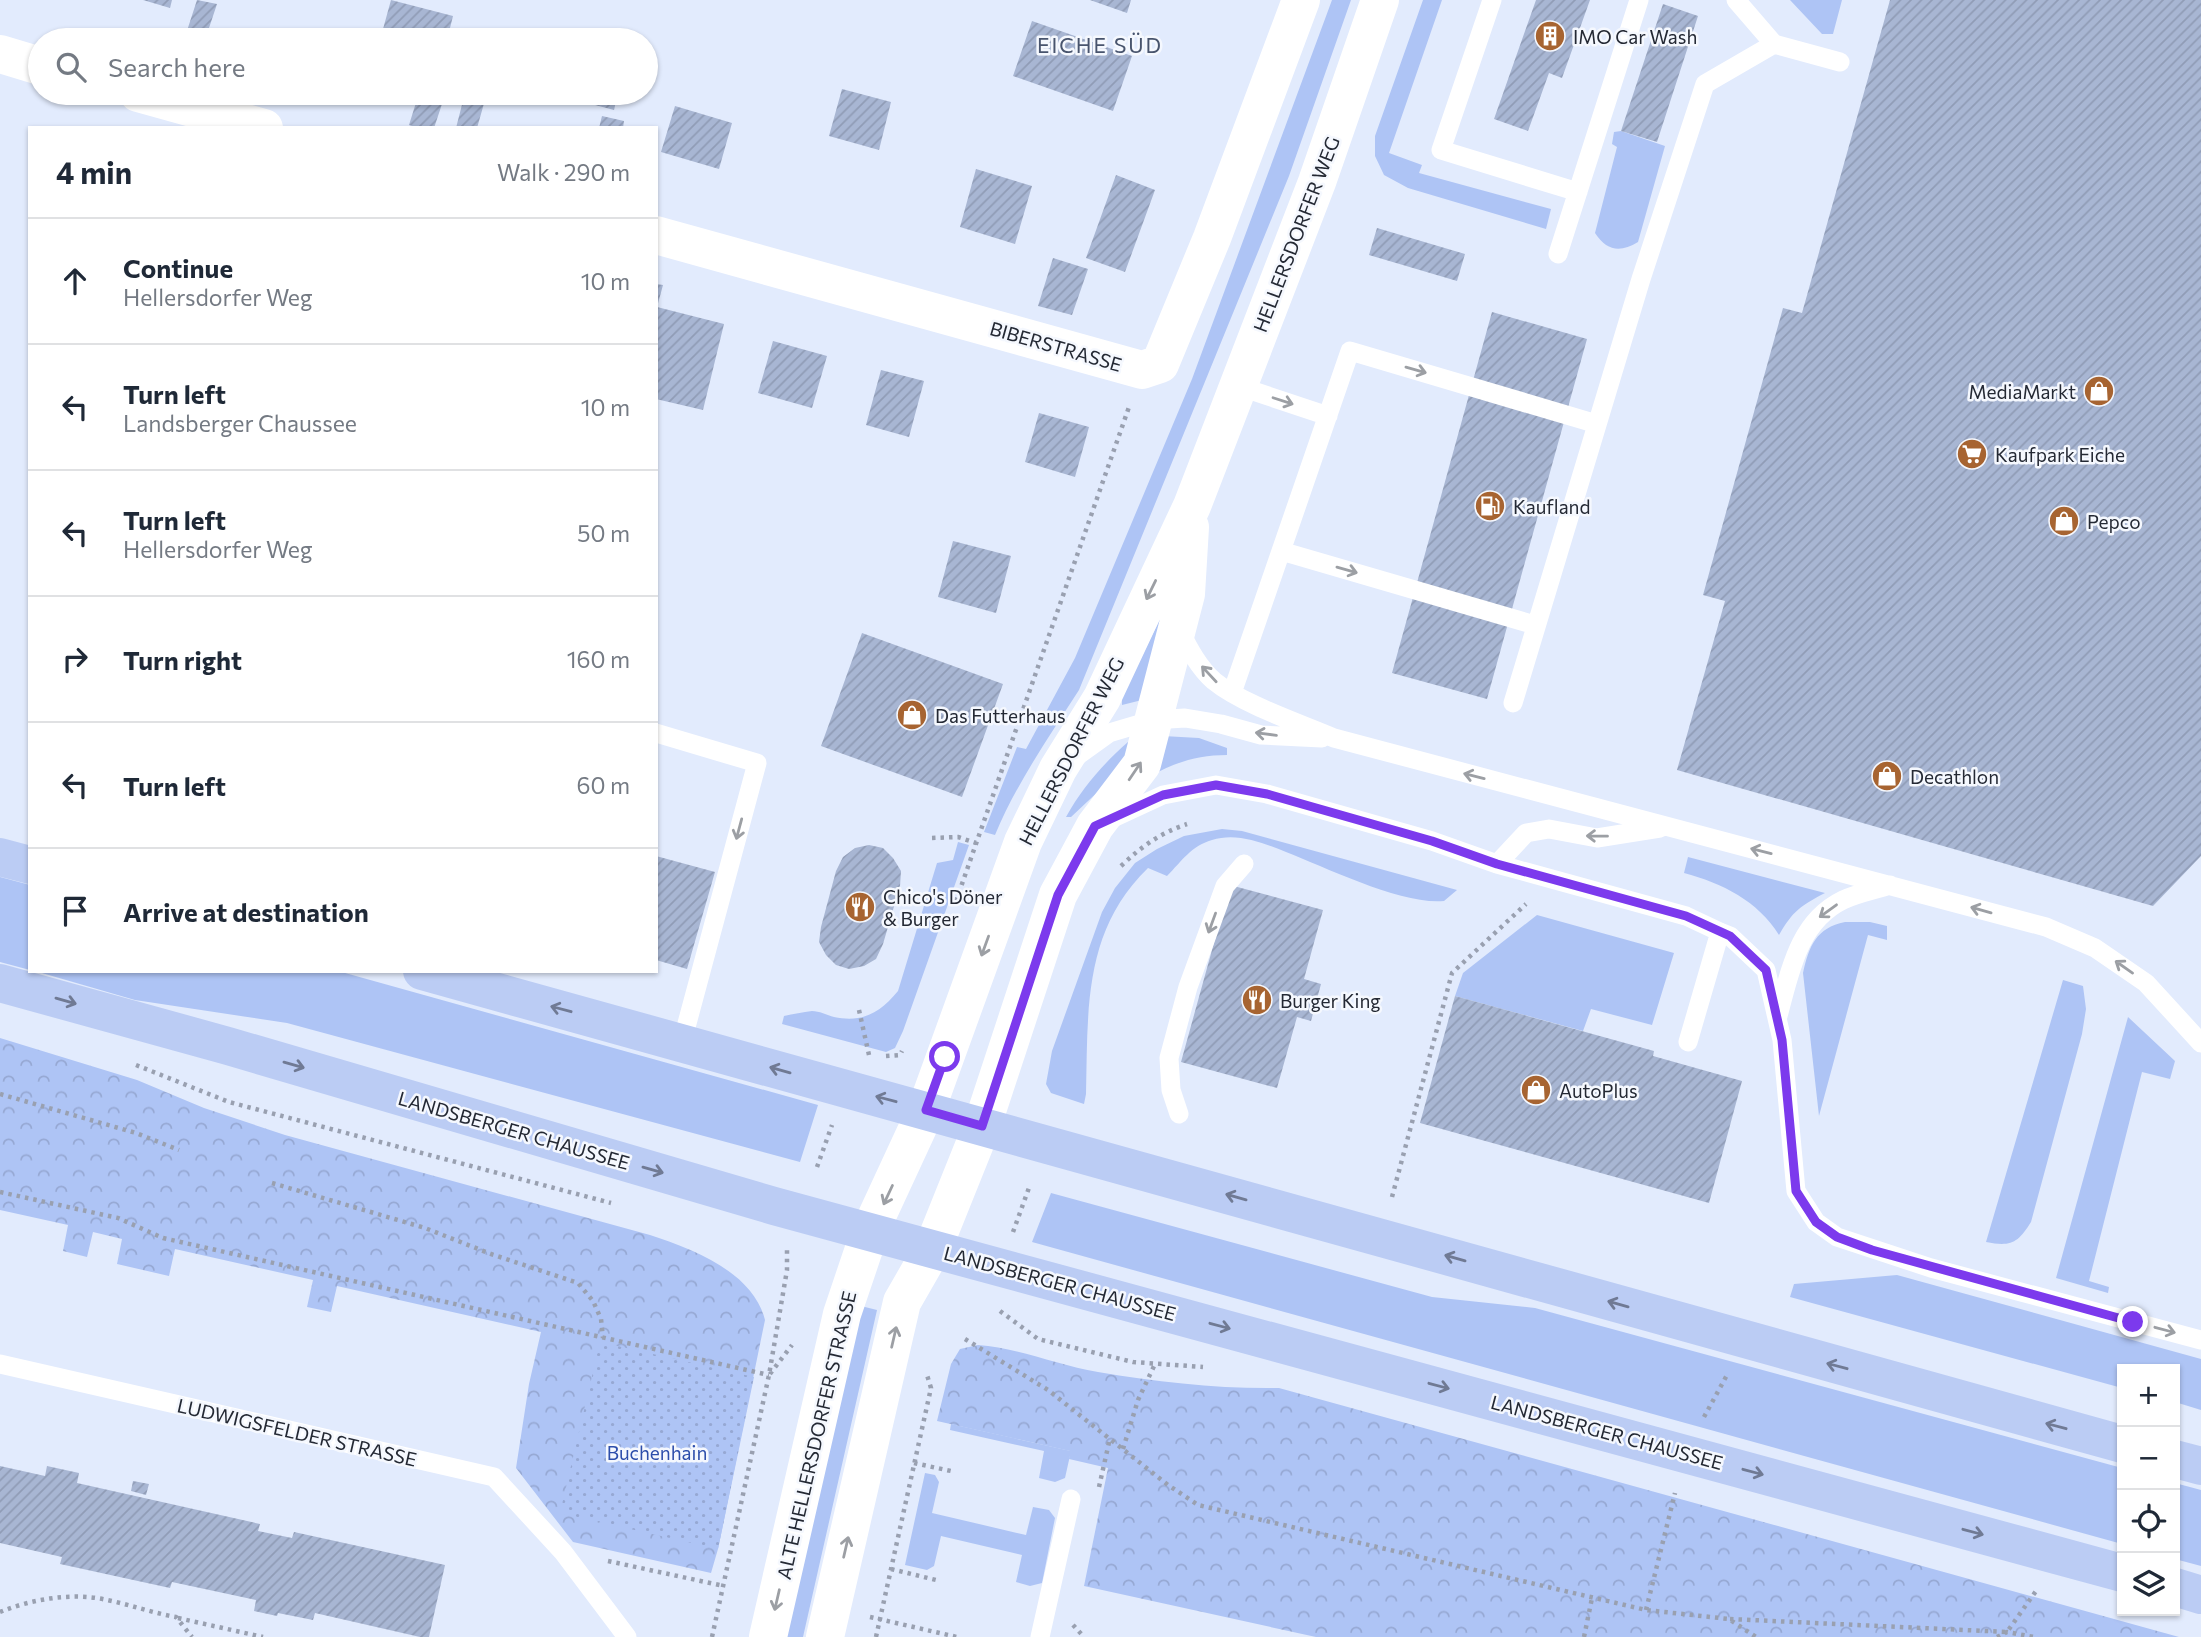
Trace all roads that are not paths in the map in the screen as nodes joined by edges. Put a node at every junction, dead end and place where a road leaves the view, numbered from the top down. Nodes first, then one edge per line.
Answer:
1 (1301, 0) edge
2 (1380, 0) edge
3 (1493, 0) edge
4 (1639, 0) edge
5 (1736, 0) edge
6 (1774, 44) junction
7 (0, 54) edge
8 (28, 62) edge
9 (1840, 62) dead end
10 (181, 105) edge
11 (257, 126) edge
12 (1578, 192) junction
13 (658, 236) edge
14 (1558, 254) dead end
15 (1238, 386) junction
16 (1328, 416) junction
17 (1597, 424) junction
18 (1192, 506) junction
19 (1281, 551) junction
20 (1535, 625) junction
21 (1178, 627) junction
22 (1232, 693) junction
23 (1513, 703) dead end
24 (1153, 720) junction
25 (658, 734) edge
26 (1334, 738) junction
27 (1058, 769) junction
28 (1095, 826) junction
29 (1664, 827) junction
30 (0, 857) edge
31 (28, 864) edge
32 (1244, 864) dead end
33 (1497, 864) junction
34 (1891, 885) junction
35 (1720, 932) junction
36 (438, 973) edge
37 (477, 978) edge
38 (0, 983) edge
39 (1778, 1019) junction
40 (682, 1042) junction
41 (1688, 1042) dead end
42 (2201, 1043) edge
43 (926, 1110) junction
44 (1179, 1114) dead end
45 (982, 1126) junction
46 (904, 1158) joint
47 (870, 1231) junction
48 (933, 1248) junction
49 (2201, 1340) edge
50 (0, 1364) edge
51 (2117, 1443) edge
52 (2180, 1460) edge
53 (2201, 1466) edge
54 (1071, 1499) dead end
55 (2117, 1572) edge
56 (2180, 1589) edge
57 (2201, 1595) edge
58 (626, 1637) edge
59 (768, 1637) edge
60 (825, 1637) edge
61 (1040, 1637) edge

1 - 13 street, BIBERSTRASSE
2 - 15 street, HELLERSDORFER WEG
3 - 12 lane
4 - 12 lane
5 - 6 lane
6 - 9 lane
6 - 17 lane
7 - 8 street
10 - 11 street
12 - 14 lane
15 -> 16 lane
15 - 18 street, HELLERSDORFER WEG
16 -> 17 lane
16 - 19 lane
17 - 20 lane
18 - 21 street, HELLERSDORFER WEG
18 -> 27 street, HELLERSDORFER WEG
19 -> 20 lane
19 - 22 lane
20 - 23 lane
22 -> 21 lane
21 - 24 street, HELLERSDORFER WEG
22 - 26 lane
26 -> 24 lane
24 - 27 lane
28 -> 24 street, HELLERSDORFER WEG
25 -> 40 lane
29 -> 26 lane
27 -> 43 street, HELLERSDORFER WEG
28 - 33 lane
28 - 45 street, HELLERSDORFER WEG
29 -> 33 lane
34 -> 29 lane
30 - 31 main road
32 -> 44 lane
33 - 35 lane
34 -> 39 lane
42 -> 34 lane
35 - 39 lane
35 - 41 lane
36 - 37 main road
40 -> 37 main road
38 -> 47 main road, LANDSBERGER CHAUSSEE
39 -> 49 lane
43 -> 40 main road
43 - 45 main road
43 - 46 street, HELLERSDORFER WEG
45 - 48 street, HELLERSDORFER WEG
51 -> 45 main road
46 -> 47 street, ALTE HELLERSDORFER STRASSE
47 - 48 main road, LANDSBERGER CHAUSSEE
47 -> 59 street, ALTE HELLERSDORFER STRASSE
48 -> 55 main road, LANDSBERGER CHAUSSEE
60 -> 48 street
50 - 58 lane, LUDWIGSFELDER STRASSE
52 - 53 main road
54 - 61 lane
56 - 57 main road

